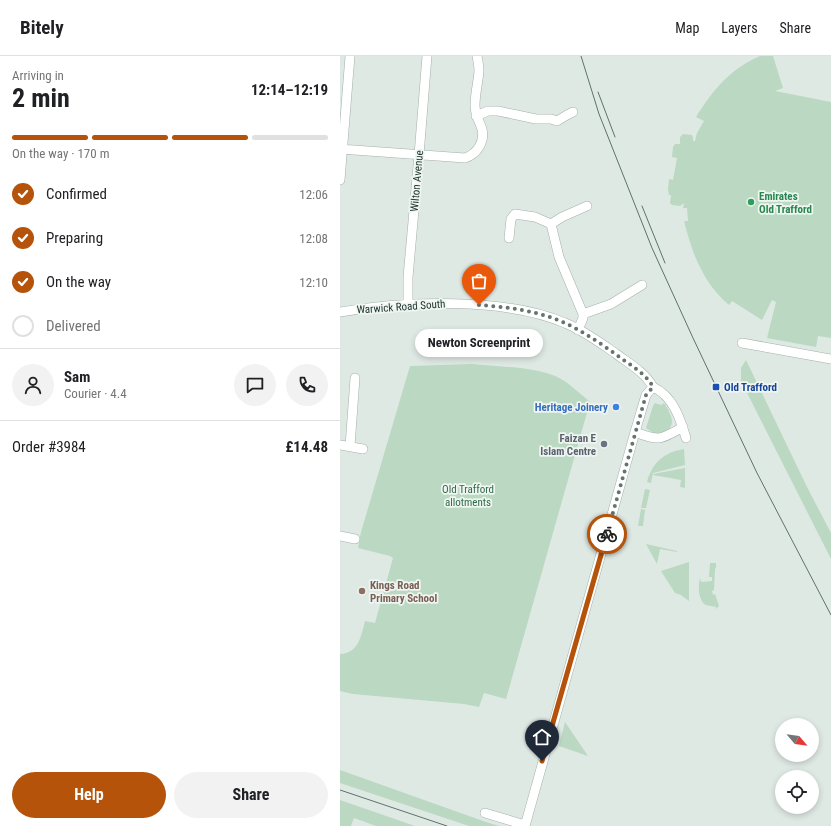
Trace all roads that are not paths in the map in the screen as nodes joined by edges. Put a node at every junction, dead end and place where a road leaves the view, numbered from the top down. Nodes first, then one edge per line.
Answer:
1 (350, 56) edge
2 (427, 56) edge
3 (477, 56) edge
4 (573, 112) dead end
5 (476, 116) junction
6 (341, 150) edge
7 (420, 155) junction
8 (340, 180) edge
9 (587, 206) dead end
10 (552, 224) junction
11 (509, 238) dead end
12 (642, 285) dead end
13 (408, 305) junction
14 (340, 312) edge
15 (583, 314) junction
16 (578, 330) junction
17 (742, 343) dead end
18 (831, 359) edge
19 (354, 376) dead end
20 (653, 387) junction
21 (683, 427) junction
22 (636, 432) junction
23 (686, 438) dead end
24 (340, 445) edge
25 (350, 446) junction
26 (364, 449) dead end
27 (340, 536) edge
28 (355, 539) dead end
29 (485, 813) dead end
30 (525, 826) edge

1 - 6 street
2 - 7 street, Wilton Avenue
3 - 5 street
4 - 5 street
5 - 7 street
6 - 7 street
6 - 8 street
7 - 13 street, Wilton Avenue
9 - 10 street
10 - 11 street
10 - 15 street
12 - 15 street
13 - 14 street, Warwick Road South
13 - 16 street, Warwick Road South
15 - 16 street
16 - 20 street, Warwick Road South
17 - 18 street
19 - 25 street
20 - 21 street, Warwick Road South
20 - 22 street
21 - 22 street
21 - 23 street, Warwick Road South
22 - 30 street
24 - 25 street
25 - 26 street
27 - 28 street
29 - 30 street

